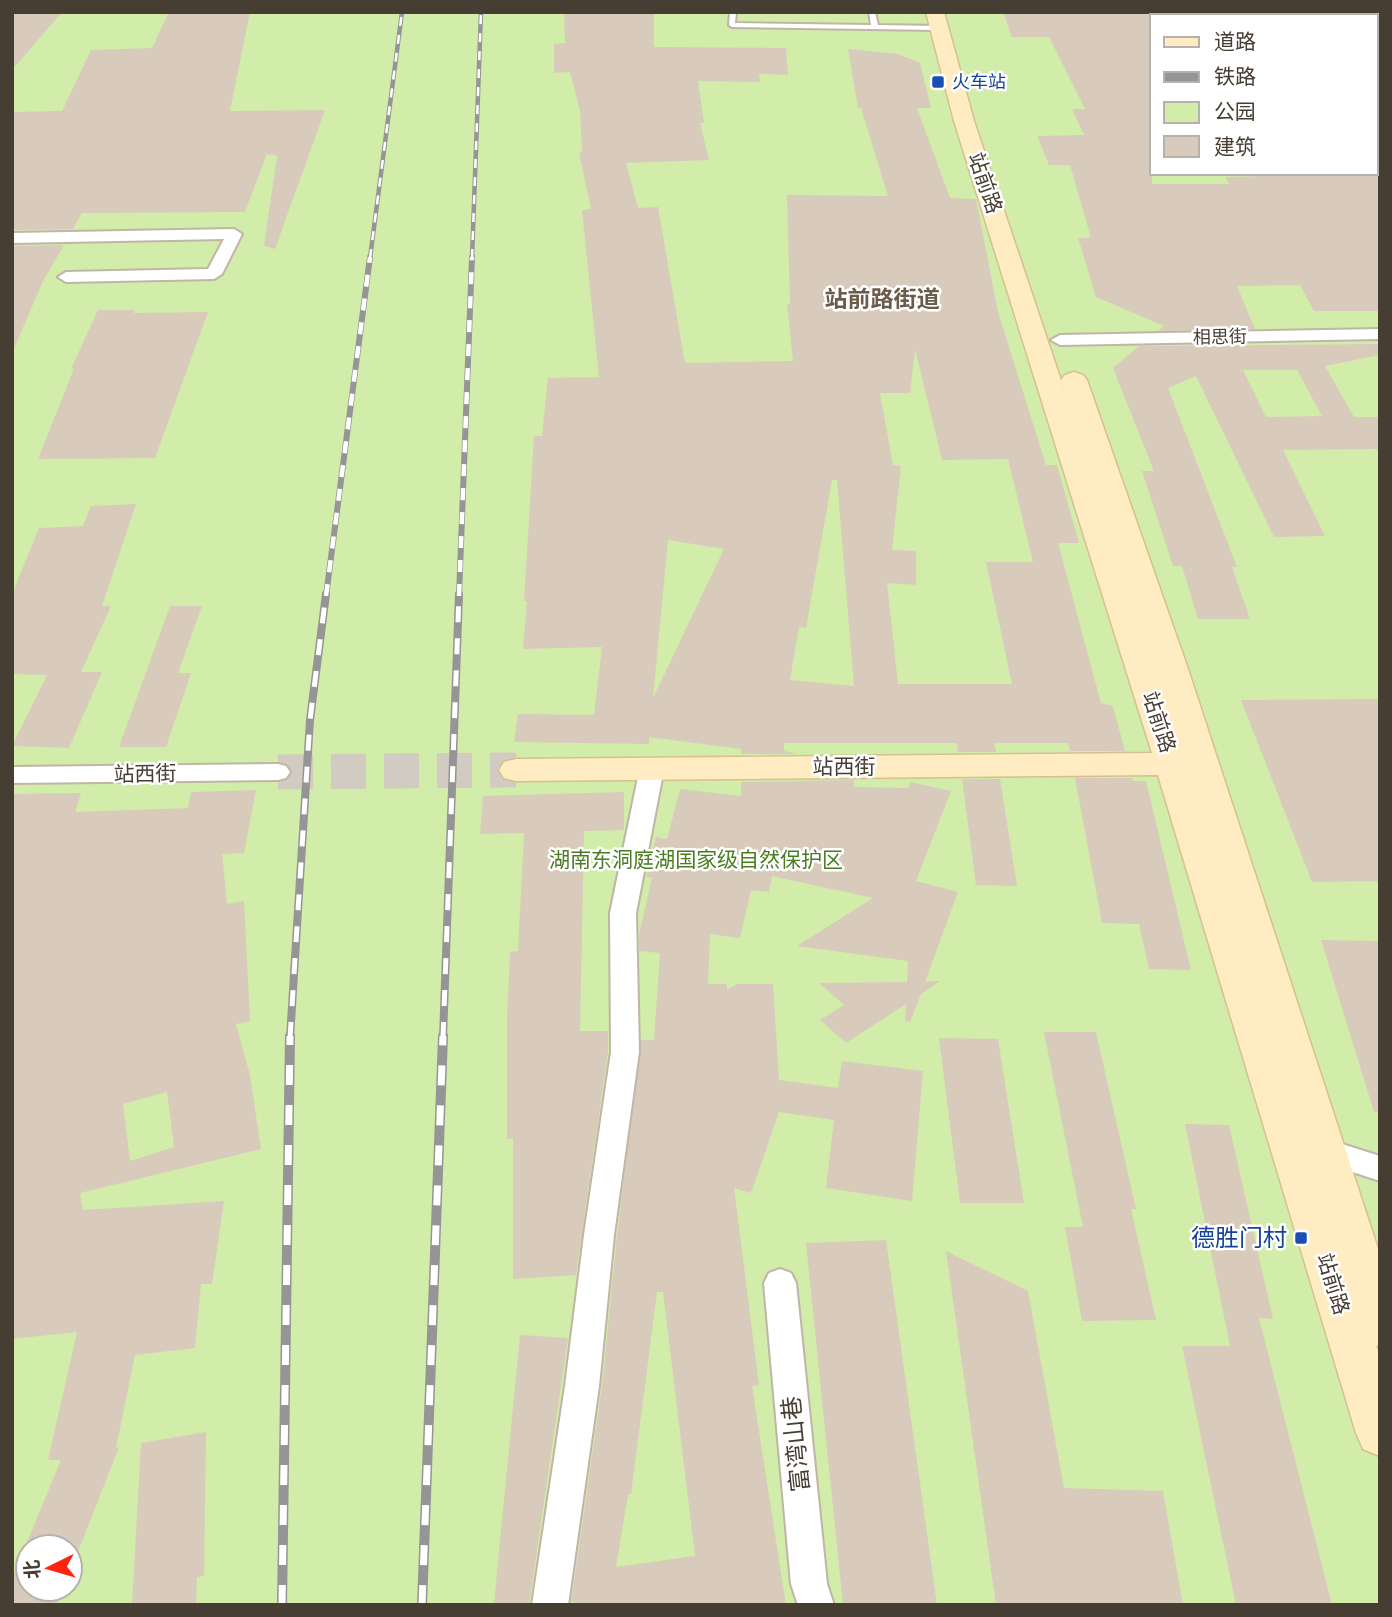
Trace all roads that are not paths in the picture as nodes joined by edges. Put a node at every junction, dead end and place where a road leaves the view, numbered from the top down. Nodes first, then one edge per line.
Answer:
1 (733, 12) edge
2 (872, 12) edge
3 (943, 18) edge
4 (874, 27) junction
5 (12, 238) edge
6 (66, 277) dead end
7 (1380, 334) edge
8 (1060, 340) junction
9 (1172, 764) junction
10 (652, 768) junction
11 (516, 769) tunnel mouth
12 (278, 772) tunnel mouth
13 (12, 775) edge
14 (1323, 1150) junction
15 (1380, 1169) edge
16 (779, 1283) dead end
17 (1380, 1326) edge
18 (1380, 1433) edge
19 (550, 1605) edge
20 (816, 1605) edge

1 - 4 lane
2 - 4 lane
3 - 4 lane
3 - 8 main road, 站前路
3 - 9 main road, 站前路
5 - 6 street
7 - 8 street, 相思街
8 - 14 main road, 站前路
9 - 10 main road, 站西街
9 - 18 main road, 站前路
10 - 11 main road, 站西街
10 - 19 street
12 - 13 street, 站西街
14 - 15 street
14 - 17 main road, 站前路
16 - 20 street, 富湾山巷

